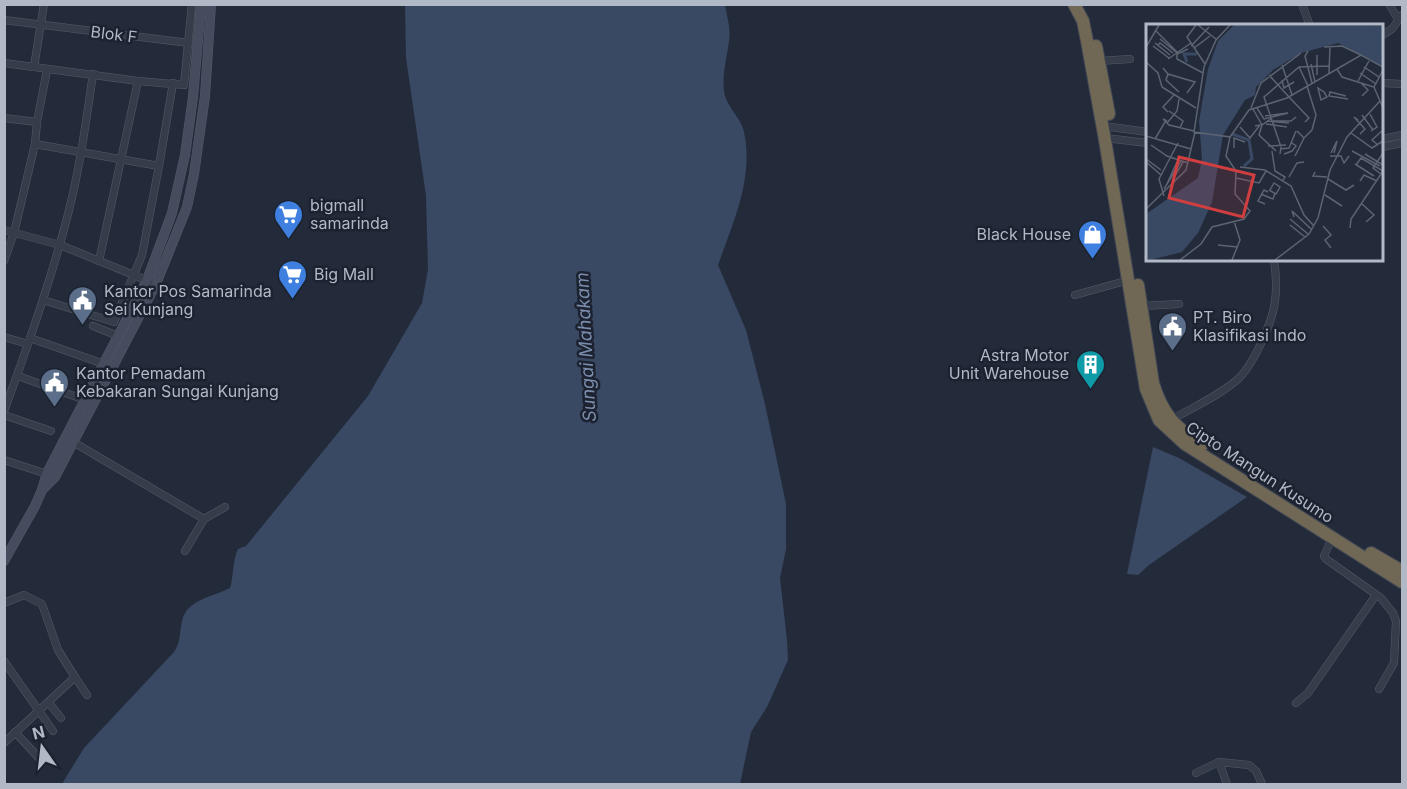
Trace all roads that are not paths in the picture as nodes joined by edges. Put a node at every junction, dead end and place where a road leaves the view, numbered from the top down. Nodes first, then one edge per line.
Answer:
1 (44, 4) edge
2 (192, 4) edge
3 (201, 4) edge
4 (211, 4) edge
5 (1074, 4) edge
6 (1084, 4) edge
7 (1302, 4) edge
8 (1389, 4) edge
9 (1400, 17) edge
10 (4, 20) edge
11 (1309, 24) edge
12 (40, 25) junction
13 (1383, 34) edge
14 (189, 43) junction
15 (1130, 59) dead end
16 (1099, 60) junction
17 (4, 63) edge
18 (34, 67) junction
19 (47, 70) junction
20 (93, 74) junction
21 (138, 81) junction
22 (173, 83) junction
23 (1383, 83) edge
24 (1402, 84) edge
25 (189, 86) junction
26 (4, 118) edge
27 (37, 122) junction
28 (1108, 132) junction
29 (1146, 132) edge
30 (1402, 135) edge
31 (1383, 138) edge
32 (1146, 142) edge
33 (1402, 143) edge
34 (35, 144) junction
35 (1383, 147) edge
36 (82, 152) junction
37 (120, 159) junction
38 (159, 166) junction
39 (4, 230) edge
40 (14, 233) junction
41 (60, 245) junction
42 (4, 261) edge
43 (99, 261) junction
44 (1274, 261) edge
45 (135, 276) junction
46 (1129, 280) junction
47 (151, 282) junction
48 (1075, 295) dead end
49 (43, 300) junction
50 (1179, 304) dead end
51 (1142, 306) junction
52 (93, 326) dead end
53 (118, 336) junction
54 (4, 337) edge
55 (29, 341) junction
56 (104, 364) junction
57 (18, 375) junction
58 (86, 400) junction
59 (4, 413) edge
60 (1171, 420) junction
61 (51, 431) dead end
62 (73, 442) junction
63 (4, 460) edge
64 (51, 475) junction
65 (225, 507) dead end
66 (204, 519) junction
67 (1332, 538) junction
68 (185, 551) dead end
69 (4, 561) edge
70 (1402, 571) edge
71 (1402, 582) edge
72 (1376, 595) junction
73 (4, 603) edge
74 (4, 661) edge
75 (75, 678) junction
76 (1380, 689) dead end
77 (87, 695) dead end
78 (49, 703) junction
79 (1296, 703) dead end
80 (39, 712) junction
81 (61, 718) dead end
82 (54, 731) dead end
83 (15, 732) junction
84 (4, 743) edge
85 (38, 757) dead end
86 (1219, 762) junction
87 (1197, 772) dead end
88 (1227, 784) edge
89 (1262, 784) edge

1 - 12 street
2 - 14 street
3 - 25 main road
4 - 47 main road
5 - 28 highway, Cipto Mangun Kusumo
6 - 16 highway, Cipto Mangun Kusumo
7 - 11 street
8 - 9 street
9 - 13 street
10 - 12 street, Blok F
12 - 14 street, Blok F
12 - 18 street
14 - 25 street
15 - 16 street
16 - 28 highway, Cipto Mangun Kusumo
17 - 18 street
18 - 19 street
19 - 20 street
19 - 27 street
20 - 21 street
20 - 36 street
21 - 22 street
21 - 37 street
22 - 25 street
22 - 38 street
23 - 24 street
25 - 47 main road
26 - 27 street
27 - 34 street
28 - 29 street
28 - 32 street
28 - 46 highway, Cipto Mangun Kusumo
28 - 51 highway, Cipto Mangun Kusumo
30 - 31 street
33 - 35 street
34 - 36 street
34 - 40 street
36 - 37 street
36 - 41 street
37 - 38 street
37 - 43 street
38 - 45 street
39 - 40 street
40 - 41 street
40 - 42 street
41 - 43 street
41 - 49 street
43 - 45 street
44 - 60 street
45 - 47 street
45 - 49 street
46 - 48 street
46 - 67 highway, Cipto Mangun Kusumo
47 - 53 main road
47 - 62 main road
49 - 55 street
50 - 51 street
51 - 60 highway, Cipto Mangun Kusumo
52 - 53 street
53 - 56 main road
54 - 55 street
55 - 56 street
55 - 57 street
56 - 58 main road
57 - 58 street
57 - 59 street
58 - 64 main road
59 - 61 street
60 - 70 highway, Cipto Mangun Kusumo
62 - 64 main road
62 - 66 street
63 - 64 street
64 - 69 main road
65 - 66 street
66 - 68 street
67 - 71 highway, Cipto Mangun Kusumo
67 - 72 street
72 - 76 street
72 - 79 street
73 - 75 street
74 - 80 street
75 - 77 street
75 - 78 street
78 - 80 street
78 - 81 street
80 - 82 street
80 - 83 street
83 - 84 street
83 - 85 street
86 - 87 street
86 - 88 street
86 - 89 street

